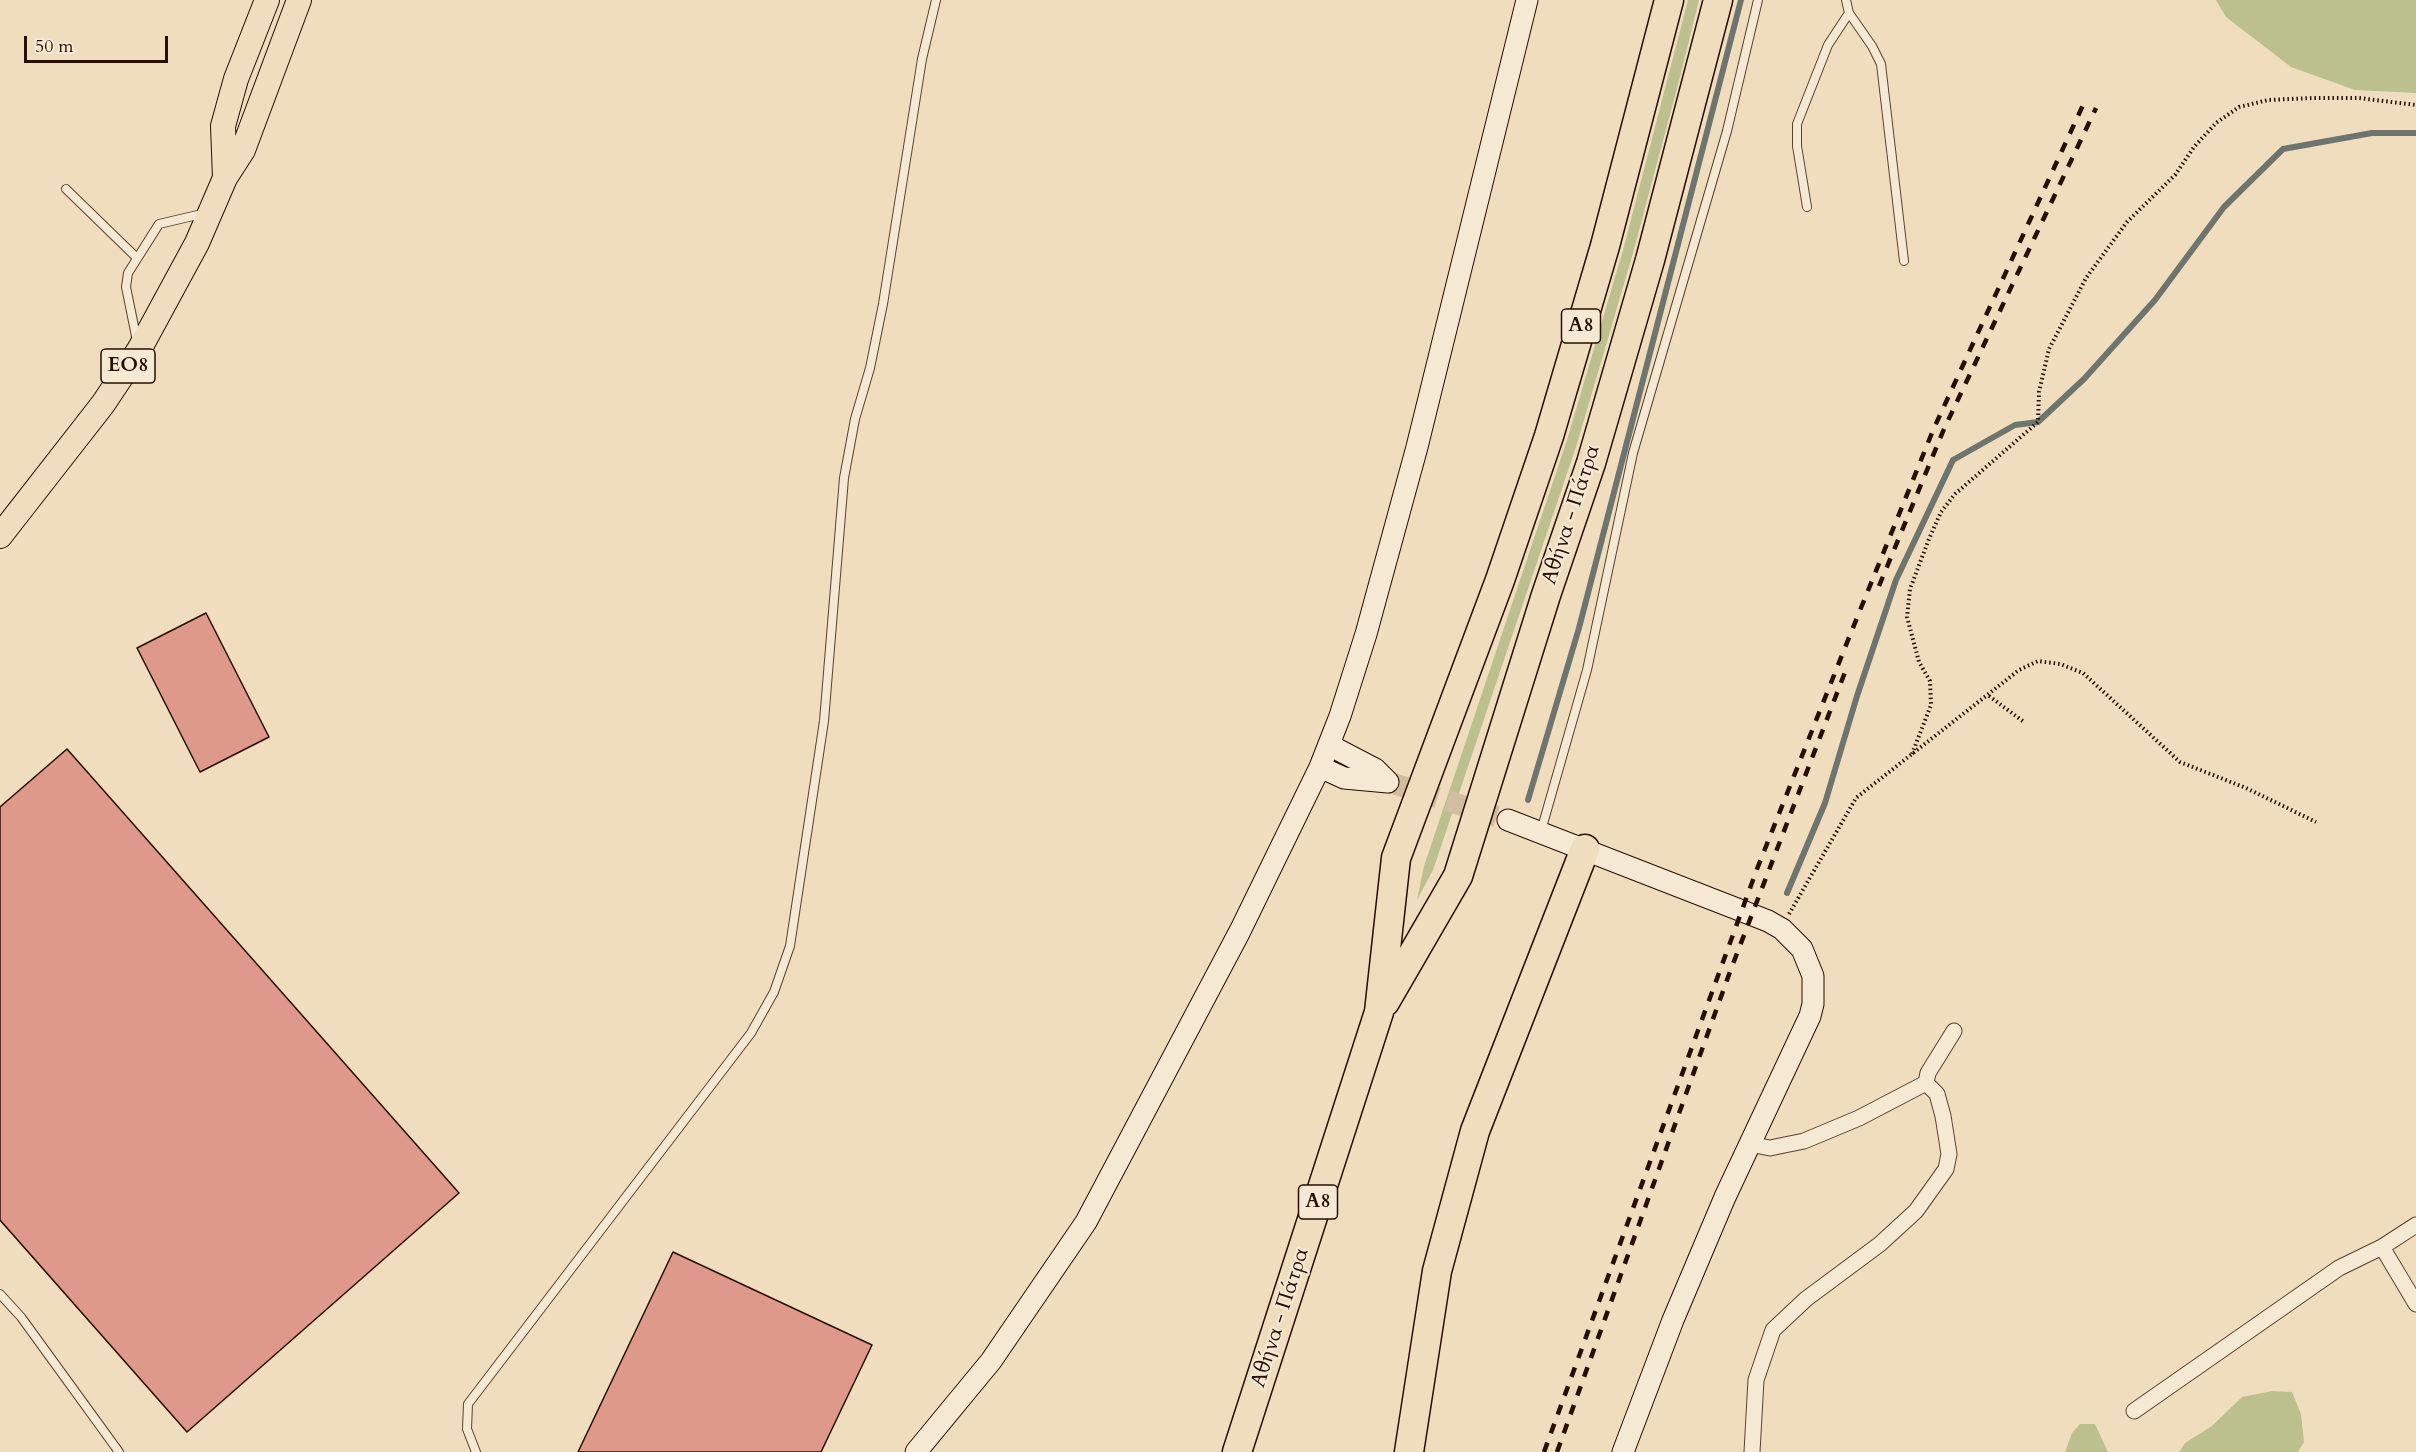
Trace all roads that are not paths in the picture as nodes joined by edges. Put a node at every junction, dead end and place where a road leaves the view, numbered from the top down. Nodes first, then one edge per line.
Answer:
1 (267, 0) edge
2 (299, 0) edge
3 (936, 0) edge
4 (1527, 0) edge
5 (1669, 0) edge
6 (1718, 0) edge
7 (1758, 0) edge
8 (1845, 0) edge
9 (1849, 13) junction
10 (225, 178) junction
11 (66, 189) dead end
12 (1807, 207) dead end
13 (210, 213) junction
14 (137, 258) junction
15 (1904, 261) dead end
16 (139, 350) junction
17 (0, 536) edge
18 (1329, 745) junction
19 (1320, 767) junction
20 (1508, 820) tunnel mouth
21 (1540, 832) junction
22 (1585, 849) junction
23 (1379, 1012) junction
24 (1954, 1031) dead end
25 (1926, 1083) junction
26 (1749, 1144) junction
27 (2416, 1225) edge
28 (2382, 1247) junction
29 (0, 1294) edge
30 (2416, 1304) edge
31 (2134, 1411) dead end
32 (119, 1452) edge
33 (476, 1452) edge
34 (916, 1452) edge
35 (1237, 1452) edge
36 (1409, 1452) edge
37 (1623, 1452) edge
38 (1752, 1452) edge

1 - 10 main road, ΕΟ8
2 - 10 main road, ΕΟ8
3 - 33 lane
4 - 18 street
5 - 23 highway, Αθήνα - Πάτρα / Α8
6 - 23 highway, Αθήνα - Πάτρα / Α8
7 - 21 lane
8 - 9 lane
9 - 12 lane
9 - 15 lane
10 - 13 main road, ΕΟ8
11 - 14 lane
13 - 14 lane
13 - 16 main road, ΕΟ8
14 - 16 lane
16 - 17 main road, ΕΟ8
18 - 19 street
18 - 19 street
19 - 34 street
20 - 21 street
21 - 22 street
22 - 26 street
22 - 36 highway
23 - 35 highway, Αθήνα - Πάτρα / Α8
24 - 25 street
25 - 26 street
25 - 38 street
26 - 37 street
27 - 28 street
28 - 30 street
28 - 31 street
29 - 32 lane

